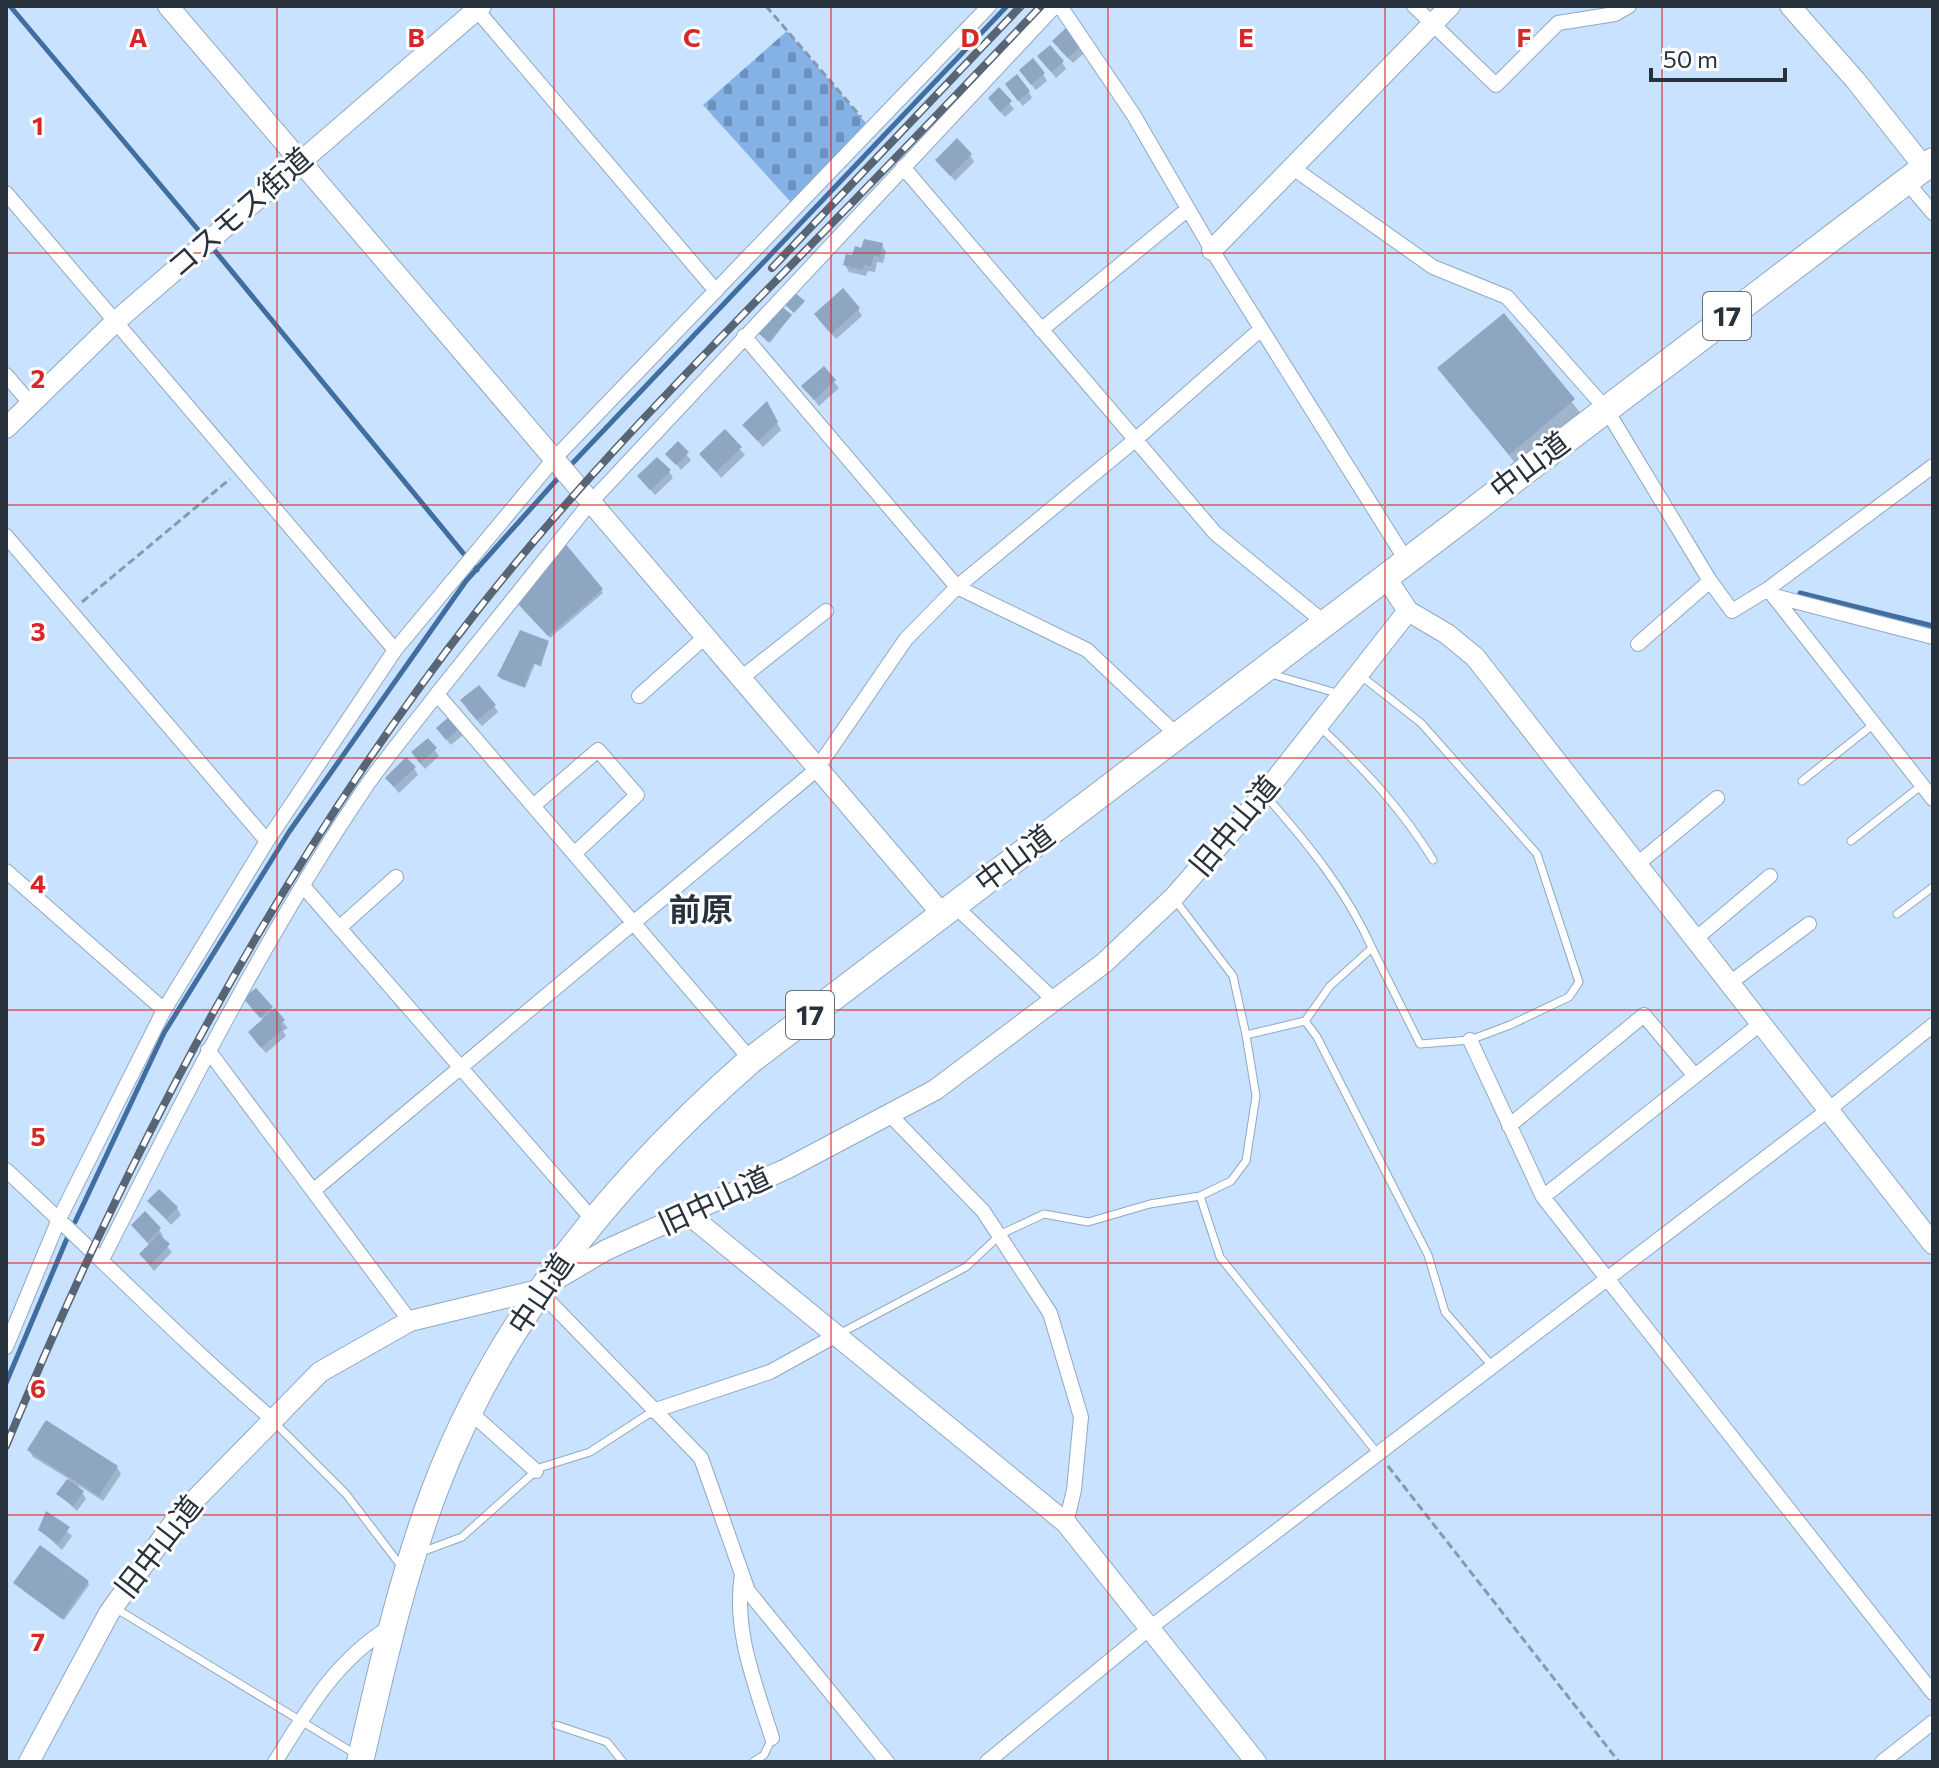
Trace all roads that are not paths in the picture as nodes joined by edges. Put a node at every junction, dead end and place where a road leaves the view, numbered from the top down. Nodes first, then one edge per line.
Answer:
1 (168, 6) edge
2 (989, 6) edge
3 (1058, 6) edge
4 (1414, 6) edge
5 (1450, 6) edge
6 (1629, 6) edge
7 (1790, 6) edge
8 (479, 8) edge
9 (1432, 24) junction
10 (302, 160) junction
11 (903, 167) junction
12 (1293, 168) junction
13 (1921, 170) edge
14 (6, 193) edge
15 (1188, 209) junction
16 (1933, 213) edge
17 (1212, 250) junction
18 (716, 291) junction
19 (115, 322) junction
20 (1261, 329) junction
21 (1041, 330) junction
22 (744, 336) junction
23 (6, 375) edge
24 (30, 403) junction
25 (1606, 409) junction
26 (6, 428) edge
27 (1135, 440) junction
28 (553, 460) junction
29 (1933, 466) edge
30 (590, 503) junction
31 (6, 536) edge
32 (1396, 568) junction
33 (1710, 581) junction
34 (957, 587) junction
35 (1771, 592) junction
36 (826, 611) dead end
37 (1408, 611) junction
38 (1325, 623) junction
39 (705, 637) junction
40 (1933, 637) edge
41 (1638, 644) dead end
42 (395, 650) junction
43 (1261, 671) junction
44 (1358, 674) junction
45 (740, 679) junction
46 (437, 694) junction
47 (1342, 694) junction
48 (639, 696) dead end
49 (1874, 724) junction
50 (1318, 725) junction
51 (1177, 735) junction
52 (816, 770) junction
53 (1802, 781) dead end
54 (1922, 785) junction
55 (1264, 794) junction
56 (1717, 798) dead end
57 (1933, 799) edge
58 (533, 806) junction
59 (267, 841) junction
60 (1851, 841) dead end
61 (574, 854) junction
62 (1433, 860) dead end
63 (1635, 866) junction
64 (6, 871) edge
65 (1770, 876) dead end
66 (396, 877) dead end
67 (303, 886) junction
68 (1933, 887) edge
69 (1174, 897) junction
70 (948, 909) junction
71 (1897, 914) dead end
72 (631, 922) junction
73 (1809, 924) dead end
74 (339, 928) junction
75 (1693, 941) junction
76 (1372, 948) junction
77 (1727, 985) junction
78 (1055, 1001) junction
79 (164, 1010) junction
80 (1305, 1021) junction
81 (1759, 1025) junction
82 (1933, 1025) edge
83 (1246, 1035) junction
84 (1470, 1040) junction
85 (208, 1050) junction
86 (751, 1060) junction
87 (459, 1068) junction
88 (1695, 1076) junction
89 (1827, 1111) junction
90 (891, 1116) junction
91 (1509, 1126) junction
92 (6, 1170) edge
93 (314, 1190) junction
94 (1200, 1196) junction
95 (1543, 1197) junction
96 (688, 1214) junction
97 (59, 1219) junction
98 (593, 1220) junction
99 (1001, 1234) junction
100 (1933, 1244) edge
101 (103, 1258) junction
102 (1610, 1278) junction
103 (538, 1290) junction
104 (410, 1321) junction
105 (835, 1336) junction
106 (6, 1347) edge
107 (1493, 1367) junction
108 (653, 1411) junction
109 (470, 1412) junction
110 (271, 1418) junction
111 (1378, 1454) junction
112 (536, 1471) junction
113 (1066, 1523) junction
114 (410, 1565) junction
115 (742, 1573) junction
116 (113, 1607) junction
117 (392, 1626) junction
118 (1151, 1627) junction
119 (1933, 1693) edge
120 (301, 1721) junction
121 (1933, 1722) edge
122 (556, 1725) dead end
123 (772, 1738) joint
124 (361, 1760) edge
125 (29, 1762) edge
126 (275, 1762) edge
127 (623, 1762) edge
128 (753, 1762) edge
129 (887, 1762) edge
130 (987, 1762) edge
131 (1256, 1762) edge
132 (1882, 1762) edge

1 - 10 street
2 - 18 street
3 - 11 street
3 - 15 street
4 - 9 street
5 - 9 street
6 - 9 street
7 - 13 street
8 - 10 street, コスモス街道
8 - 18 street
9 - 12 street
10 - 19 street, コスモス街道
10 - 28 street
11 - 21 street
11 - 22 street
12 - 17 street
12 - 25 street
13 - 16 street
13 - 25 highway, 中山道 / 17
14 - 19 street
15 - 17 street
15 - 21 street
17 - 20 street
18 - 28 street
19 - 24 street, コスモス街道
19 - 42 street
20 - 27 street
20 - 32 street
21 - 27 street
22 - 30 street
22 - 34 street
23 - 24 street
24 - 26 street, コスモス街道
25 - 32 highway, 中山道 / 17
25 - 33 street
27 - 34 street
27 - 38 street
28 - 30 street
28 - 42 street
29 - 35 street
30 - 39 street
30 - 46 street
31 - 59 street
32 - 37 street
32 - 38 highway, 中山道 / 17
33 - 35 street
33 - 41 street
34 - 51 street
34 - 52 street
35 - 40 street
35 - 49 street
36 - 45 street
37 - 44 street, 旧中山道
37 - 63 street
38 - 43 highway, 中山道 / 17
39 - 45 street
39 - 48 street
42 - 59 street
43 - 47 lane
43 - 51 highway, 中山道 / 17
44 - 47 street, 旧中山道
44 - 84 lane
45 - 52 street
46 - 58 street
46 - 67 street
47 - 50 street, 旧中山道
49 - 53 lane
49 - 54 street
50 - 55 street, 旧中山道
50 - 62 lane
51 - 70 highway, 中山道 / 17
52 - 70 street
52 - 72 street
54 - 57 street
54 - 60 lane
55 - 69 street, 旧中山道
55 - 76 lane
56 - 63 street
58 - 61 street
58 - 61 street
59 - 79 street
61 - 72 street
63 - 75 street
64 - 79 street
65 - 75 street
66 - 74 street
67 - 74 street
67 - 85 street
68 - 71 lane
69 - 78 street, 旧中山道
69 - 83 lane
70 - 78 street
70 - 86 highway, 中山道 / 17
72 - 86 street
72 - 87 street
73 - 77 street
74 - 87 street
75 - 77 street
76 - 80 lane
76 - 84 lane
77 - 81 street
78 - 90 street, 旧中山道
79 - 97 street
80 - 83 lane
80 - 107 lane
81 - 88 street
81 - 89 street
82 - 89 street
83 - 94 lane
84 - 91 street
85 - 93 street
85 - 101 street
86 - 98 highway, 中山道 / 17
87 - 93 street
87 - 98 street
88 - 91 street
88 - 95 street
89 - 100 street
89 - 102 street
90 - 96 street, 旧中山道
90 - 99 street
91 - 95 street
92 - 97 street
93 - 104 street
94 - 99 lane
94 - 111 lane
95 - 102 street
96 - 103 street, 旧中山道
96 - 105 street
97 - 101 street
97 - 106 street
98 - 103 highway, 中山道 / 17
99 - 105 lane
99 - 113 street
101 - 110 street
102 - 107 street
102 - 119 street
103 - 104 street, 旧中山道
103 - 108 street
103 - 109 highway, 中山道 / 17
104 - 110 street, 旧中山道
105 - 108 street
105 - 113 street
107 - 111 street
108 - 112 lane
108 - 115 street
109 - 112 street
109 - 114 highway, 中山道 / 17
110 - 114 lane
110 - 116 street, 旧中山道
111 - 118 street
112 - 114 lane
113 - 118 street
114 - 117 highway, 中山道 / 17
115 - 123 street
115 - 129 street
116 - 120 lane
116 - 125 street, 旧中山道
117 - 120 street
117 - 124 highway, 中山道 / 17
118 - 130 street
118 - 131 street
120 - 124 lane
120 - 126 street
121 - 132 street
122 - 127 lane
123 - 128 lane

